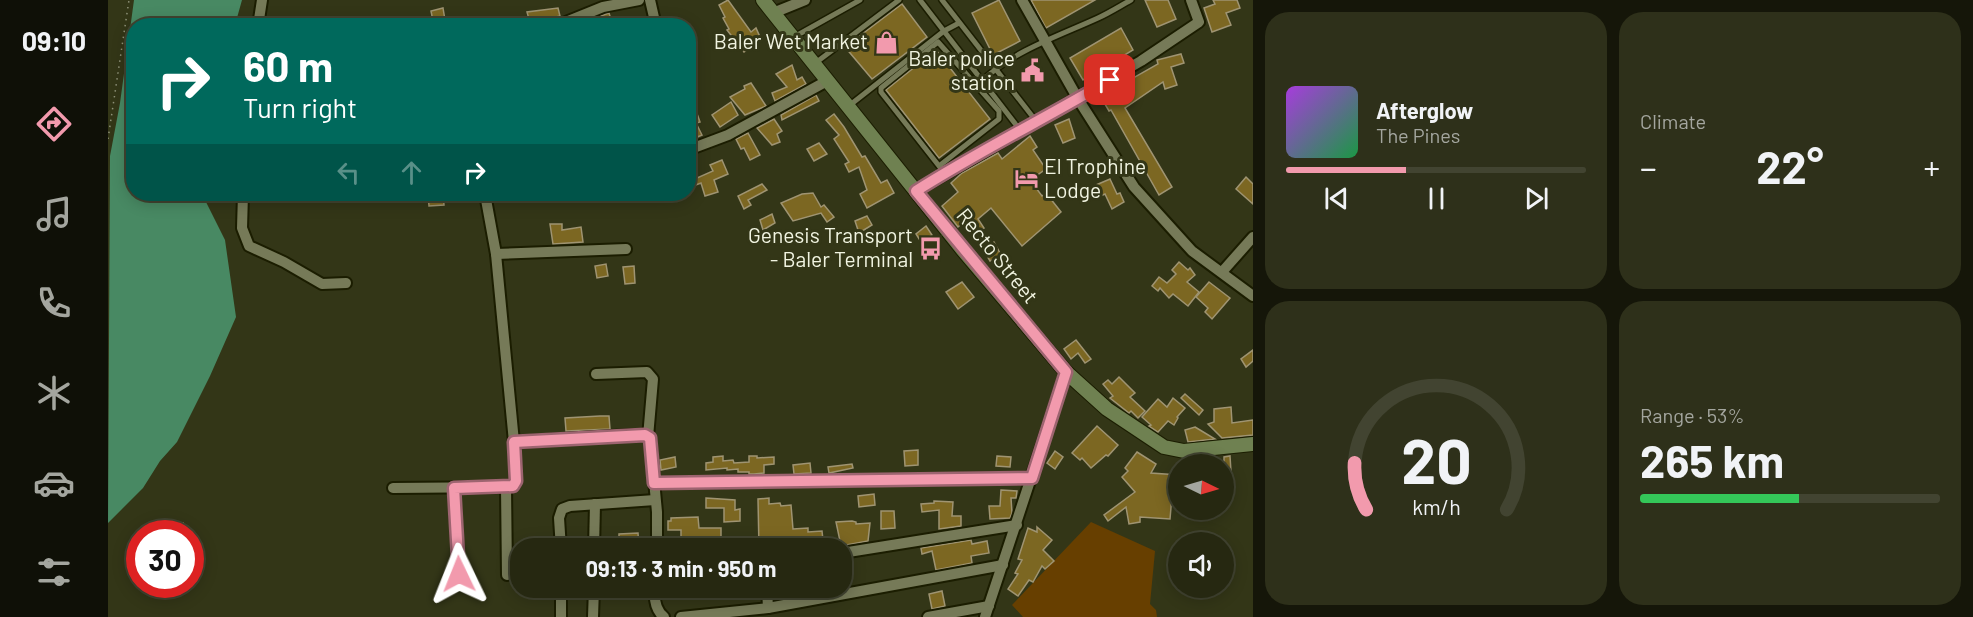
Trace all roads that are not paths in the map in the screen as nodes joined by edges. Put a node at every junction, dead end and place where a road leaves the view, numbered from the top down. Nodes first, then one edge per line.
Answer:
1 (262, 0) edge
2 (639, 0) edge
3 (650, 0) edge
4 (763, 0) edge
5 (805, 0) edge
6 (860, 0) edge
7 (899, 0) edge
8 (921, 0) edge
9 (942, 0) edge
10 (1022, 0) edge
11 (1131, 0) edge
12 (1191, 0) edge
13 (772, 13) junction
14 (259, 18) edge
15 (576, 18) edge
16 (654, 18) edge
17 (959, 23) junction
18 (944, 31) junction
19 (792, 38) junction
20 (1047, 41) junction
21 (813, 65) junction
22 (994, 68) junction
23 (982, 80) junction
24 (827, 81) junction
25 (1078, 99) junction
26 (849, 106) junction
27 (1037, 123) junction
28 (1020, 130) junction
29 (696, 147) edge
30 (942, 169) junction
31 (916, 191) junction
32 (243, 201) edge
33 (486, 201) edge
34 (1253, 237) edge
35 (626, 249) dead end
36 (496, 254) junction
37 (1222, 272) junction
38 (346, 283) dead end
39 (1253, 296) edge
40 (1066, 372) junction
41 (596, 374) dead end
42 (648, 437) junction
43 (514, 442) junction
44 (1253, 444) edge
45 (1032, 478) junction
46 (654, 483) junction
47 (507, 487) junction
48 (393, 488) dead end
49 (454, 488) junction
50 (655, 500) junction
51 (595, 504) junction
52 (1017, 525) junction
53 (560, 538) edge
54 (594, 538) edge
55 (657, 538) edge
56 (852, 551) edge
57 (1003, 565) junction
58 (459, 574) dead end
59 (507, 575) dead end
60 (561, 598) edge
61 (594, 598) edge
62 (654, 598) edge
63 (768, 598) edge
64 (988, 606) junction
65 (768, 608) junction
66 (661, 616) edge
67 (561, 617) edge
68 (593, 617) edge
69 (681, 617) edge
70 (927, 617) edge
71 (985, 617) edge

1 - 14 street
2 - 15 street
3 - 16 street
4 - 13 street, Recto Street
5 - 13 street
6 - 19 lane
7 - 21 lane
8 - 18 lane
9 - 17 lane
10 - 20 street
11 - 20 lane
12 - 25 street
13 - 19 street, Recto Street
17 - 18 lane
17 - 22 lane
18 - 23 lane
18 - 26 lane
19 - 21 street, Recto Street
20 - 22 lane
20 - 25 street
21 - 24 street, Recto Street
22 - 23 lane
22 - 27 lane
23 - 28 lane
24 - 26 street, Recto Street
24 - 29 street
25 - 27 street
25 - 37 street
26 - 31 street, Recto Street
27 - 28 street
28 - 30 street
30 - 30 lane
30 - 31 street
31 - 40 street, Recto Street
32 - 38 street
33 - 36 street
34 - 37 street
35 - 36 street
36 - 43 street
37 - 39 street
40 - 44 street, Recto Street
40 - 45 street
41 - 42 street
42 - 43 street
42 - 46 street
43 - 47 street
45 - 46 street
45 - 52 street
46 - 50 street
47 - 49 street
47 - 59 street
48 - 49 street
49 - 58 street
50 - 51 street
50 - 55 street
51 - 53 street
51 - 54 street
52 - 56 street
52 - 57 street
57 - 64 street
57 - 65 street
60 - 67 street
61 - 68 street
62 - 66 street
63 - 65 street
64 - 70 street
64 - 71 street
65 - 69 street

